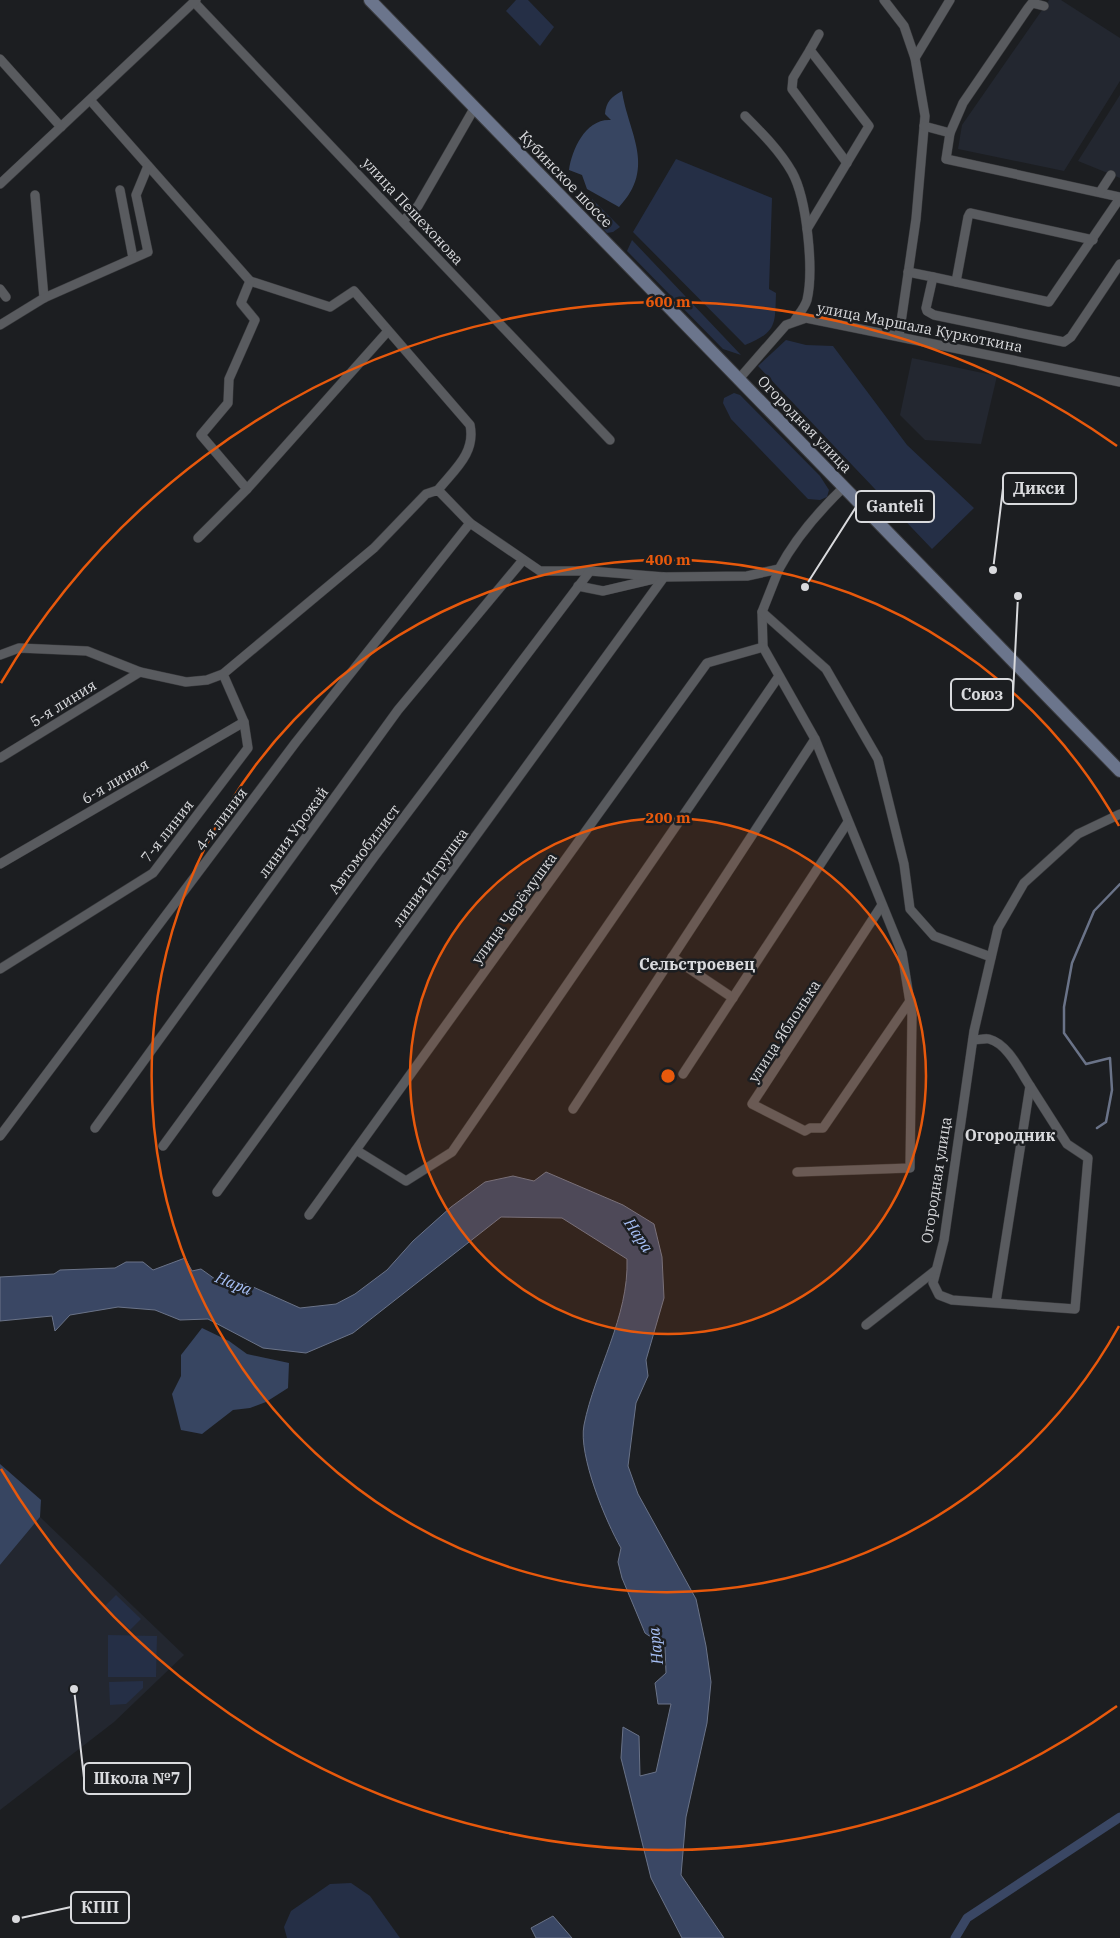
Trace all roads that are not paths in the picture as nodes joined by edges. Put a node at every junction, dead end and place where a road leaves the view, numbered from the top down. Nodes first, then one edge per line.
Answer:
1 (370, 0) edge
2 (884, 0) edge
3 (950, 0) edge
4 (195, 1) edge
5 (1044, 6) dead end
6 (819, 34) dead end
7 (810, 50) junction
8 (915, 58) junction
9 (0, 59) edge
10 (90, 100) junction
11 (475, 107) junction
12 (745, 116) dead end
13 (61, 126) junction
14 (924, 126) junction
15 (950, 133) junction
16 (847, 163) junction
17 (148, 166) junction
18 (1111, 175) dead end
19 (0, 184) edge
20 (120, 190) dead end
21 (1100, 192) junction
22 (34, 196) dead end
23 (1120, 197) edge
24 (403, 221) junction
25 (807, 229) junction
26 (1093, 240) junction
27 (133, 258) junction
28 (1120, 264) edge
29 (908, 272) junction
30 (933, 277) junction
31 (250, 280) junction
32 (956, 282) junction
33 (0, 289) edge
34 (6, 297) dead end
35 (44, 298) junction
36 (795, 320) junction
37 (0, 325) edge
38 (388, 330) junction
39 (899, 336) junction
40 (738, 380) junction
41 (1120, 382) edge
42 (610, 440) dead end
43 (844, 487) junction
44 (247, 489) junction
45 (438, 490) junction
46 (470, 523) junction
47 (198, 538) dead end
48 (523, 560) junction
49 (779, 569) junction
50 (590, 571) junction
51 (664, 577) junction
52 (578, 586) junction
53 (762, 612) junction
54 (763, 648) junction
55 (0, 655) edge
56 (140, 672) junction
57 (223, 674) junction
58 (779, 676) junction
59 (244, 722) junction
60 (815, 738) junction
61 (0, 758) edge
62 (1120, 771) edge
63 (1120, 814) edge
64 (848, 822) junction
65 (0, 864) edge
66 (882, 905) junction
67 (672, 957) junction
68 (991, 957) junction
69 (0, 969) edge
70 (733, 998) junction
71 (910, 1002) junction
72 (973, 1040) junction
73 (683, 1074) dead end
74 (1030, 1086) junction
75 (573, 1109) dead end
76 (96, 1128) dead end
77 (0, 1136) edge
78 (163, 1146) dead end
79 (356, 1150) junction
80 (797, 1172) dead end
81 (217, 1192) dead end
82 (309, 1215) dead end
83 (936, 1270) junction
84 (996, 1302) junction
85 (866, 1325) dead end

1 - 11 main road, Кубинское шоссе
2 - 8 street
3 - 8 street
4 - 10 street, улица Пешехонова
4 - 24 street, улица Пешехонова
5 - 15 street
6 - 7 street
7 - 16 street
7 - 16 street
8 - 14 street
9 - 13 street
10 - 13 street, улица Пешехонова
10 - 17 street
11 - 24 street
11 - 40 main road, Кубинское шоссе
12 - 25 street
13 - 19 street, улица Пешехонова
14 - 15 street
14 - 29 street
15 - 21 street
16 - 25 street
17 - 27 street
17 - 31 street
18 - 21 street
20 - 27 street
21 - 23 street
22 - 35 street
23 - 26 street
24 - 42 street, улица Пешехонова
25 - 36 street
26 - 32 street
26 - 32 street
27 - 35 street
28 - 30 street
29 - 30 street
29 - 39 street
30 - 32 street
31 - 38 street
31 - 44 street
33 - 34 street
35 - 37 street
36 - 39 street, улица Маршала Куркоткина
36 - 40 street, улица Маршала Куркоткина
38 - 44 street
38 - 45 street
39 - 41 street, улица Маршала Куркоткина
40 - 43 main road, Огородная улица
43 - 49 street
43 - 62 main road, Огородная улица
44 - 47 street
45 - 46 street
45 - 57 street
46 - 48 street
46 - 77 street, 4-я линия
48 - 50 street
48 - 76 street, линия Урожай
49 - 51 street
49 - 53 street
50 - 51 street
50 - 52 street, Автомобилист
51 - 52 street
51 - 81 street, линия Игрушка
52 - 78 street, Автомобилист
53 - 54 street
53 - 68 street
54 - 58 street
54 - 79 street, улица Черёмушка
55 - 56 street
56 - 57 street
56 - 61 street, 5-я линия
57 - 59 street, 7-я линия
58 - 60 street
58 - 79 street
59 - 65 street, 6-я линия
59 - 69 street, 7-я линия
60 - 64 street
60 - 67 street
63 - 68 street, Огородная улица
64 - 66 street
64 - 70 street
66 - 71 street
66 - 71 street, улица Яблонька
67 - 70 street
67 - 75 street
68 - 72 street, Огородная улица
70 - 73 street
71 - 80 street
72 - 74 street
72 - 83 street, Огородная улица
74 - 84 street
74 - 84 street, Огородная улица
79 - 82 street, улица Черёмушка
83 - 84 street, Огородная улица
83 - 85 street

